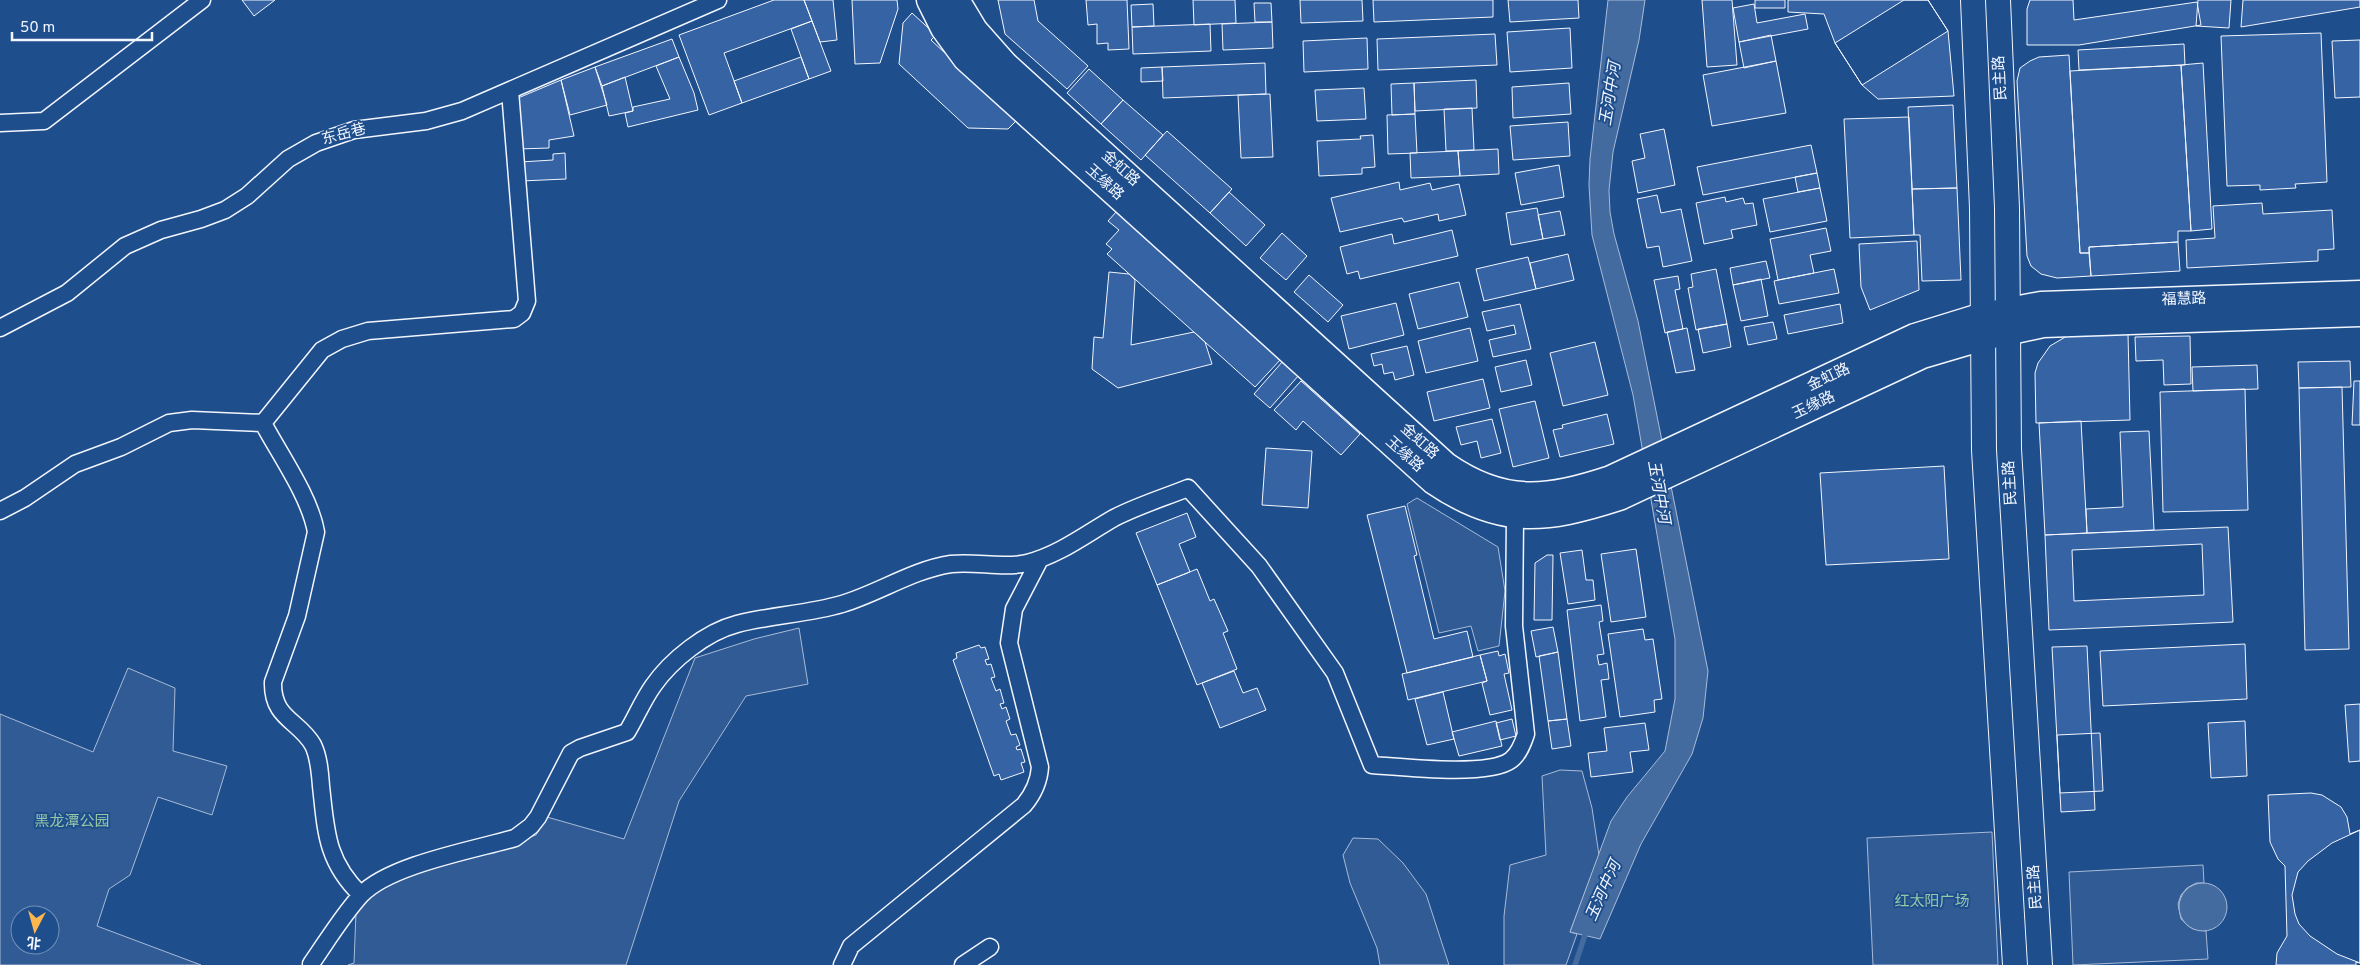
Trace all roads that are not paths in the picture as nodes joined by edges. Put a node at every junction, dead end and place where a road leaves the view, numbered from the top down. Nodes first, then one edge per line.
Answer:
1 (202, 0) edge
2 (718, 0) edge
3 (930, 0) edge
4 (956, 0) edge
5 (1973, 0) edge
6 (1998, 0) edge
7 (510, 91) junction
8 (0, 123) edge
9 (2360, 294) edge
10 (2360, 313) edge
11 (2008, 321) junction
12 (1983, 327) junction
13 (0, 328) edge
14 (263, 423) junction
15 (1591, 496) junction
16 (0, 510) edge
17 (1515, 516) junction
18 (1040, 559) junction
19 (361, 895) junction
20 (990, 948) dead end
21 (311, 964) dead end
22 (842, 965) edge
23 (963, 965) edge
24 (2015, 965) edge
25 (2040, 965) edge

1 - 8 street
2 - 7 street, 东岳巷
3 - 17 main road, 玉缘路
4 - 15 main road, 金虹路
5 - 12 main road, 民主路
6 - 11 main road, 民主路
7 - 13 street, 东岳巷
7 - 14 street
9 - 11 main road, 福慧路
10 - 11 main road, 福慧路
11 - 12 main road, 金虹路
11 - 25 main road, 民主路
12 - 15 main road, 金虹路
12 - 24 main road, 民主路
14 - 16 street
14 - 19 street
15 - 17 main road, 玉缘路
17 - 18 street
18 - 19 street
18 - 22 street
19 - 21 street
20 - 23 street

